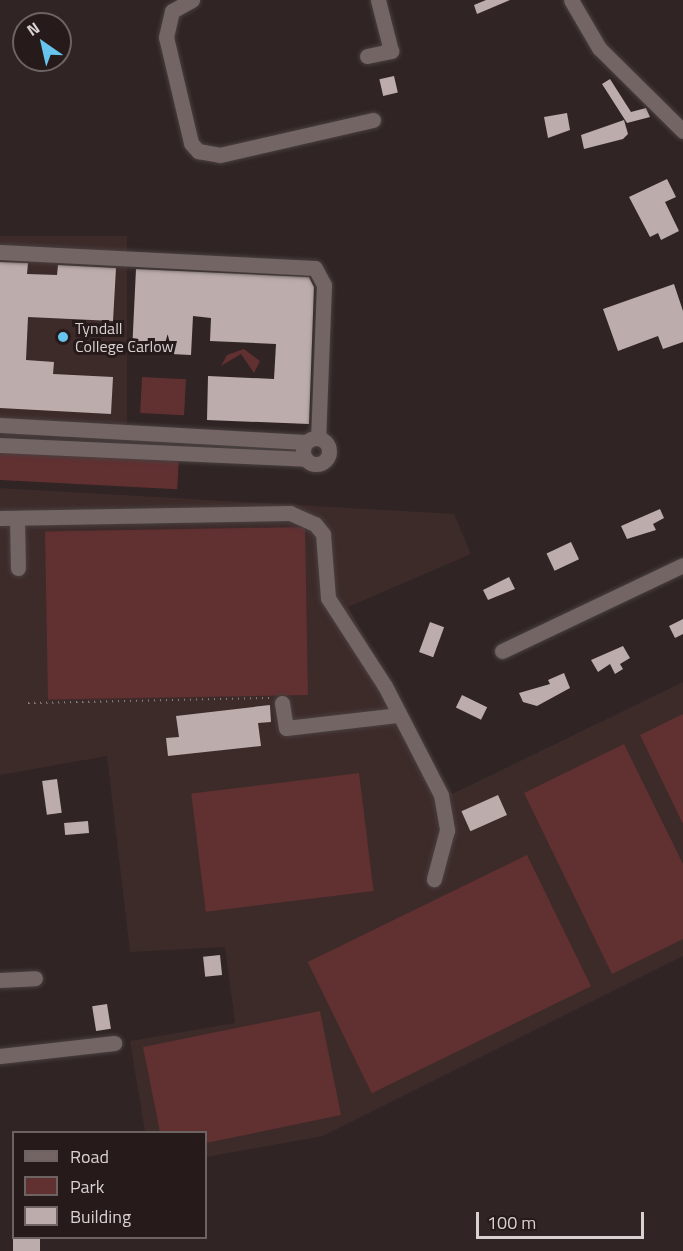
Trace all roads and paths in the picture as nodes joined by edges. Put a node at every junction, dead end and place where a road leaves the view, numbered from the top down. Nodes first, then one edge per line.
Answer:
1 (192, 0) edge
2 (378, 0) edge
3 (571, 0) edge
4 (367, 56) dead end
5 (373, 120) dead end
6 (683, 131) edge
7 (0, 252) edge
8 (0, 425) edge
9 (0, 446) edge
10 (324, 451) junction
11 (0, 518) edge
12 (17, 518) junction
13 (683, 565) edge
14 (18, 568) dead end
15 (502, 651) dead end
16 (282, 703) joint
17 (28, 704) dead end
18 (399, 715) junction
19 (434, 879) dead end
20 (35, 978) dead end
21 (0, 980) edge
22 (114, 1043) dead end
23 (0, 1056) edge

1 - 5 street
2 - 4 street
3 - 6 street
7 - 10 street
8 - 10 street
9 - 10 street
11 - 12 street
12 - 14 street
12 - 18 street
13 - 15 street
16 - 17 path
16 - 18 street
18 - 19 street
20 - 21 street
22 - 23 street

